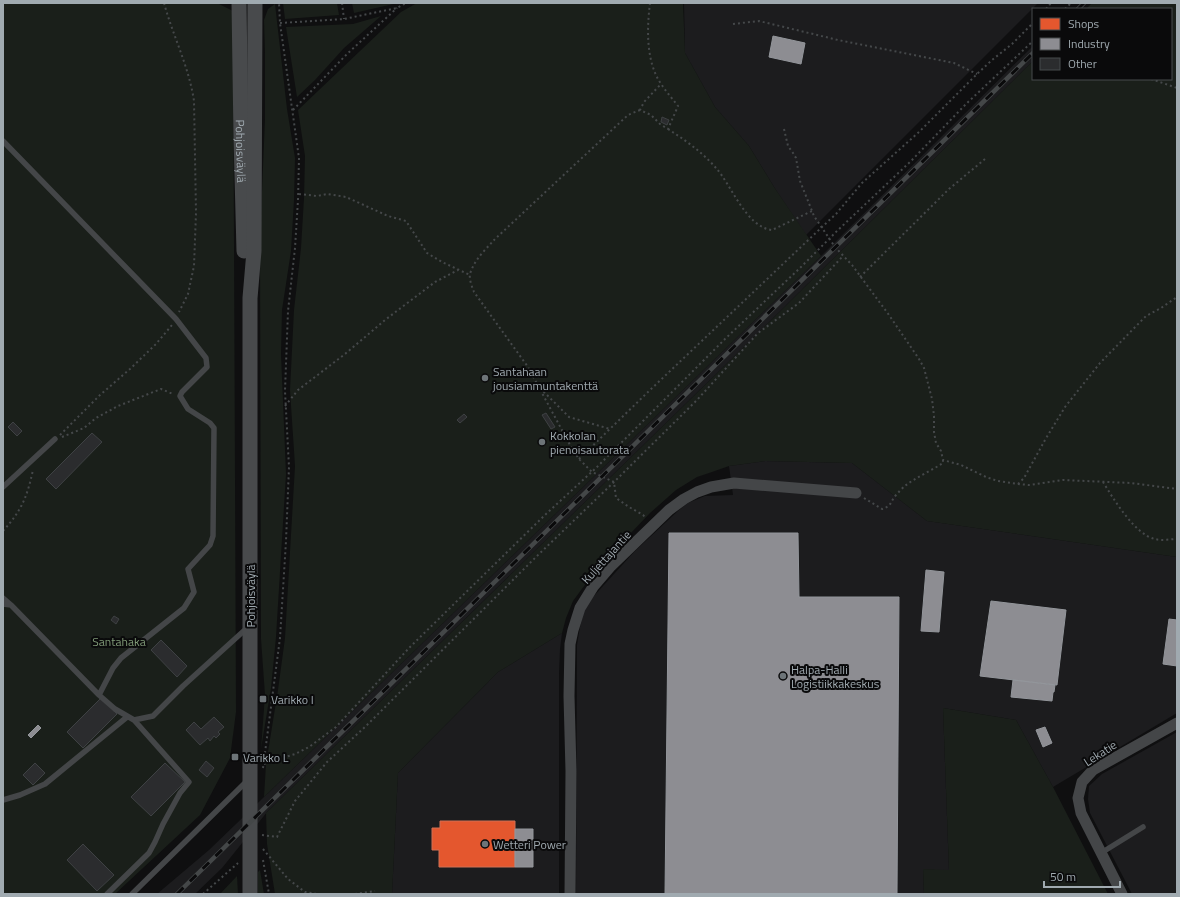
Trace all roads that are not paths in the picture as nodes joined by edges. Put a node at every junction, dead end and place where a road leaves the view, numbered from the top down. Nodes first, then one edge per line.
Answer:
1 (239, 3) edge
2 (255, 3) edge
3 (3, 141) edge
4 (250, 298) junction
5 (56, 439) road end
6 (3, 487) edge
7 (856, 493) road end
8 (3, 598) edge
9 (3, 604) edge
10 (11, 605) junction
11 (250, 625) junction
12 (99, 695) junction
13 (127, 716) junction
14 (134, 720) junction
15 (1177, 723) edge
16 (249, 779) junction
17 (3, 800) edge
18 (1143, 827) dead end
19 (1101, 853) junction
20 (107, 894) edge
21 (132, 894) edge
22 (250, 894) edge
23 (570, 894) edge
24 (1122, 894) edge

1 - 4 main road, Pohjoisväylä
2 - 4 main road, Pohjoisväylä
3 - 12 lane
4 - 11 main road, Pohjoisväylä
5 - 6 lane
7 - 23 street, Kuljettajantie
8 - 10 lane
9 - 10 lane
10 - 12 lane
11 - 14 lane
11 - 16 main road, Pohjoisväylä
12 - 13 lane
13 - 14 lane
13 - 17 lane
14 - 20 lane
15 - 19 street, Lekatie
16 - 21 lane
16 - 22 main road, Pohjoisväylä
18 - 19 lane
19 - 24 street, Lekatie

